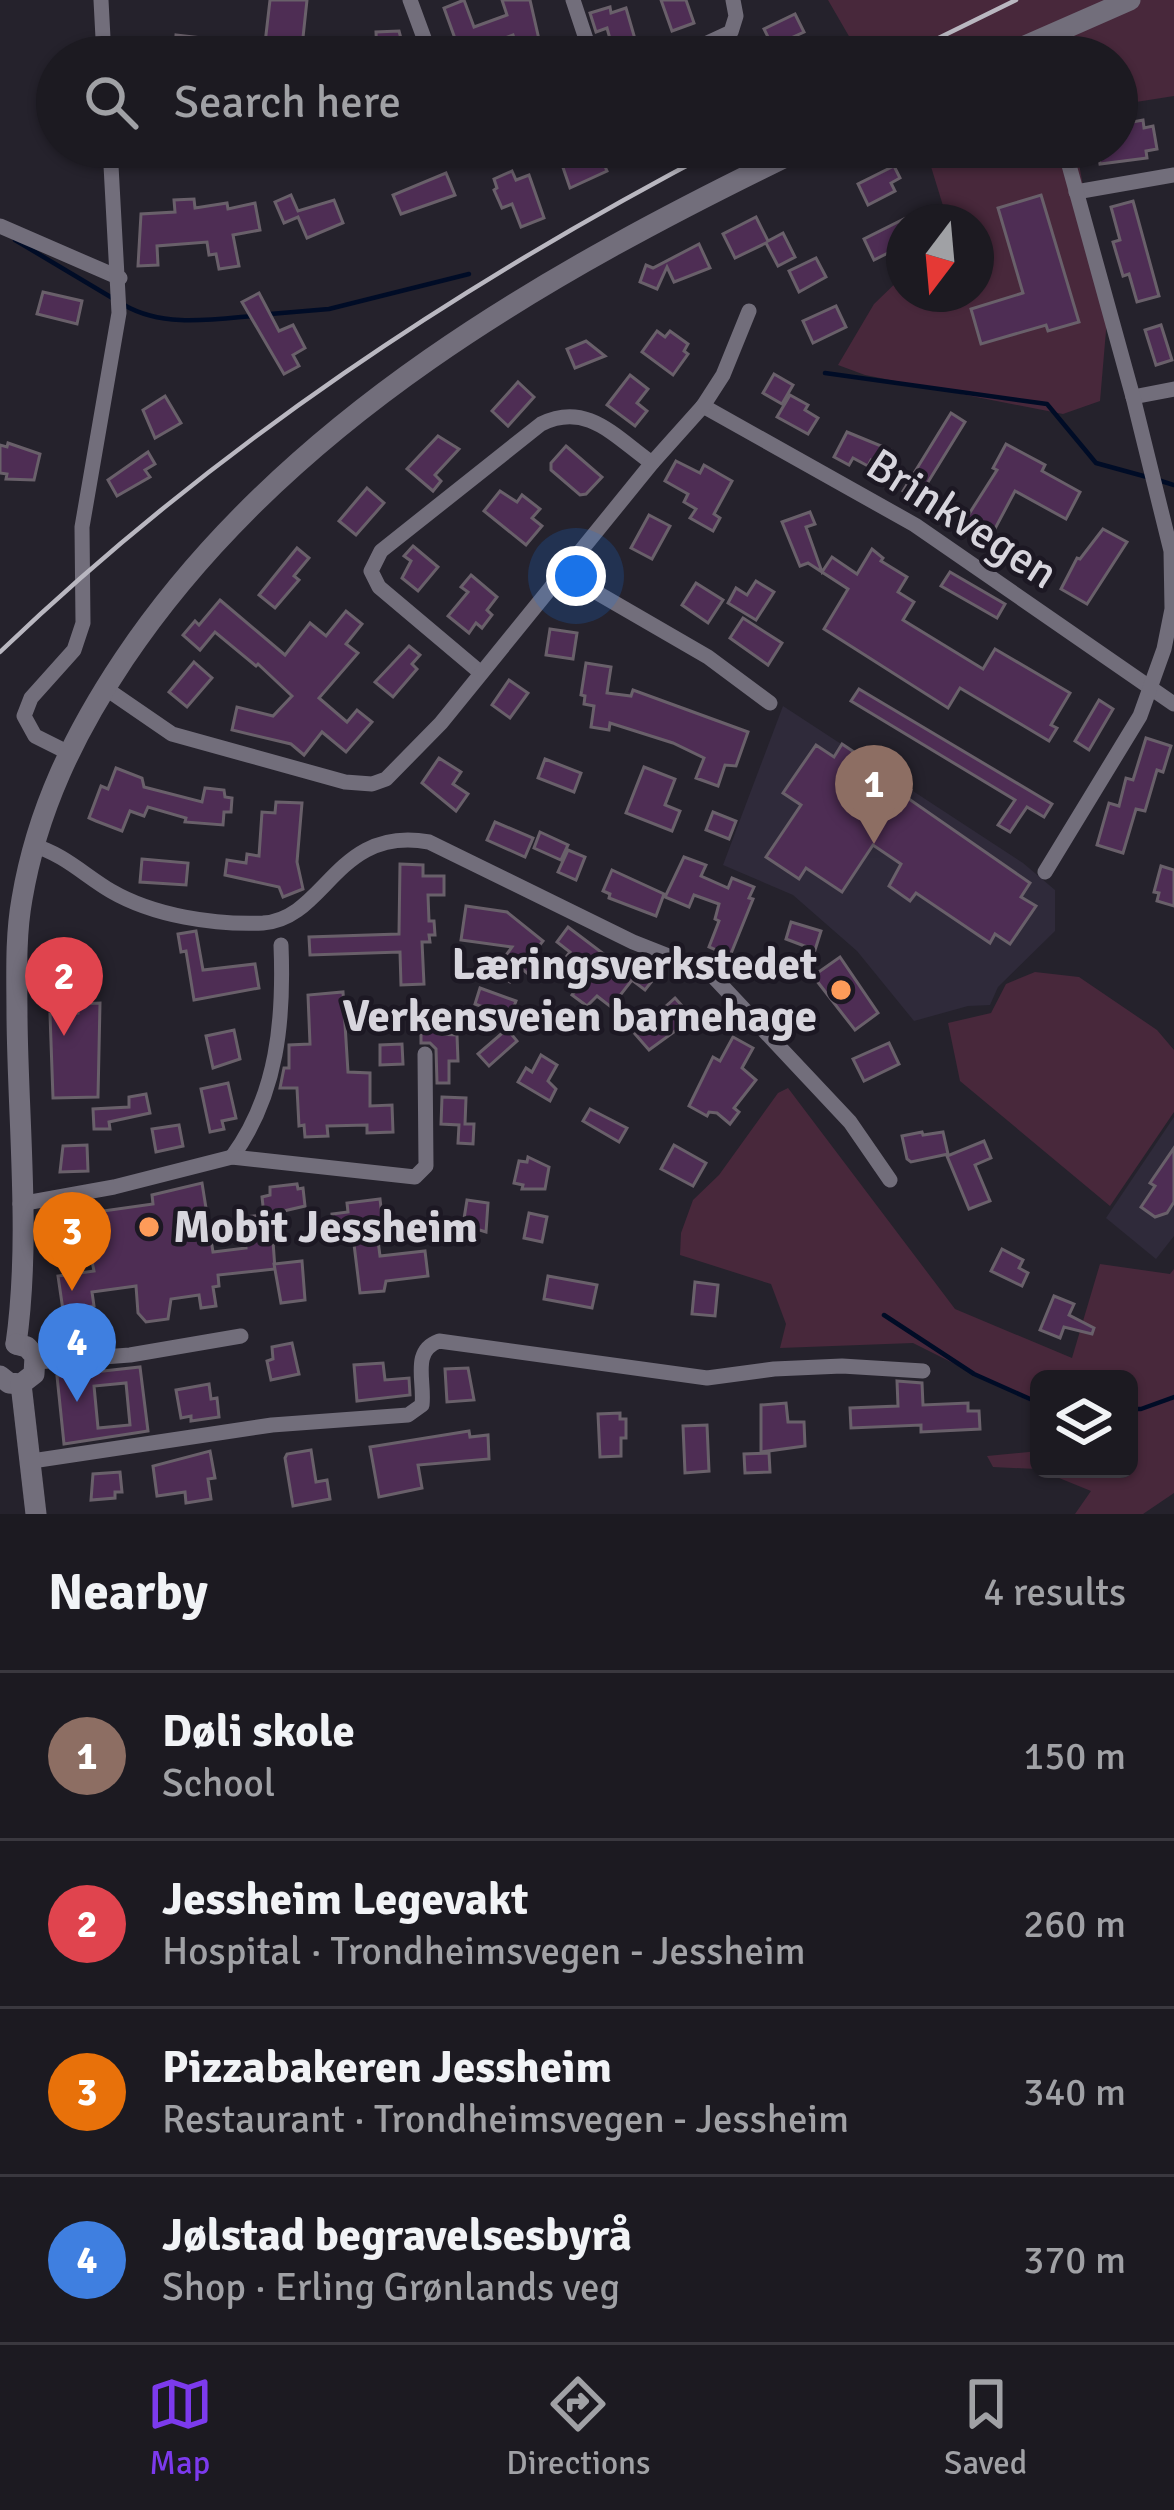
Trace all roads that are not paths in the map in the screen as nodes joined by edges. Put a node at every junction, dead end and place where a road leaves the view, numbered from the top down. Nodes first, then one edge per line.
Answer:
1 (101, 0) edge
2 (410, 0) edge
3 (573, 0) edge
4 (733, 0) edge
5 (1130, 0) edge
6 (103, 36) edge
7 (423, 36) edge
8 (585, 36) edge
9 (722, 36) edge
10 (1060, 36) edge
11 (112, 168) edge
12 (765, 168) edge
13 (1070, 168) edge
14 (1174, 175) edge
15 (1076, 192) junction
16 (0, 226) edge
17 (120, 278) junction
18 (749, 310) dead end
19 (1174, 389) edge
20 (1133, 397) junction
21 (703, 406) junction
22 (652, 463) junction
23 (563, 573) junction
24 (481, 673) junction
25 (106, 688) junction
26 (1152, 690) junction
27 (770, 703) dead end
28 (1174, 704) edge
29 (69, 753) junction
30 (32, 845) junction
31 (1045, 872) dead end
32 (281, 944) dead end
33 (425, 1054) dead end
34 (232, 1157) junction
35 (890, 1180) dead end
36 (20, 1204) junction
37 (242, 1336) dead end
38 (8, 1348) edge
39 (36, 1363) junction
40 (923, 1371) dead end
41 (10, 1380) edge
42 (32, 1461) junction
43 (36, 1514) edge

1 - 6 street
2 - 7 street
3 - 8 street
4 - 9 street
5 - 10 main road
11 - 17 street
12 - 25 main road
13 - 15 street
14 - 15 street
15 - 20 street
16 - 17 street
17 - 29 street
18 - 21 street
19 - 20 street
20 - 26 street
21 - 22 street
21 - 26 street, Brinkvegen
22 - 23 street
22 - 24 street
23 - 24 street
23 - 27 street
24 - 25 street
25 - 29 main road
26 - 28 street, Brinkvegen
26 - 31 street
29 - 30 main road
30 - 35 street
30 - 36 main road
32 - 34 street
33 - 34 street
34 - 36 street
36 - 38 main road
37 - 39 street
38 - 39 main road
39 - 41 main road
40 - 42 street
41 - 42 main road
42 - 43 main road

